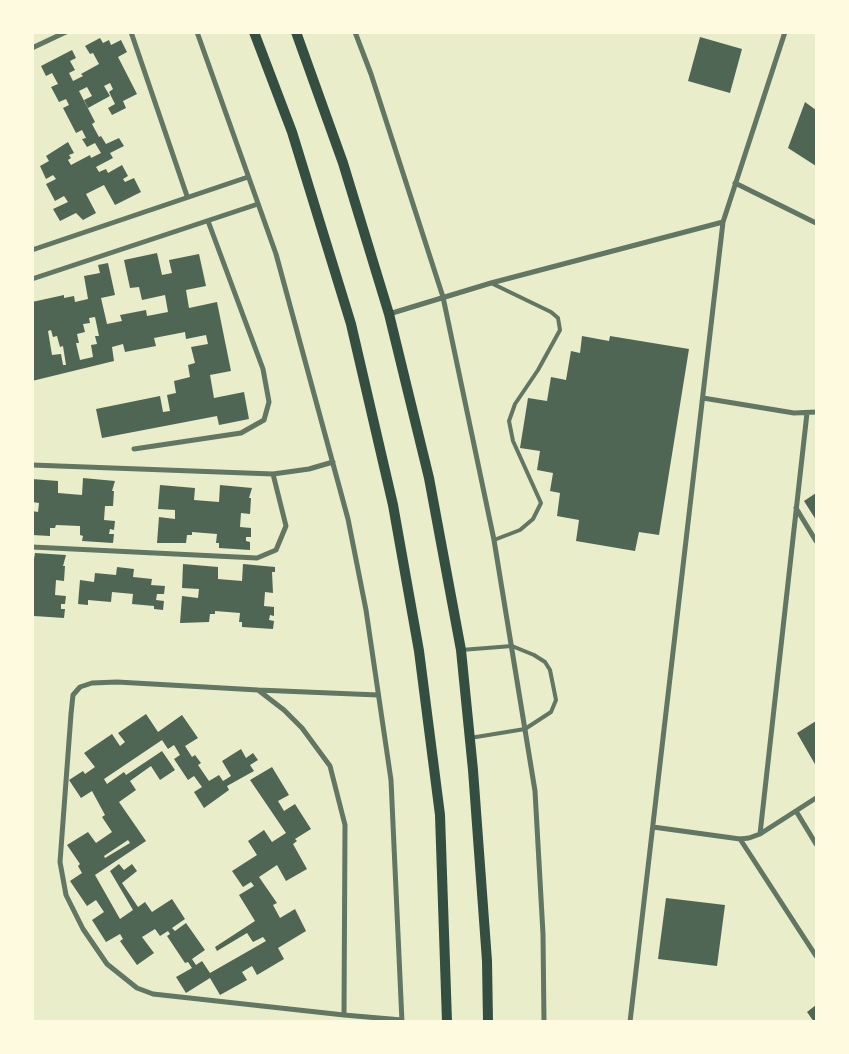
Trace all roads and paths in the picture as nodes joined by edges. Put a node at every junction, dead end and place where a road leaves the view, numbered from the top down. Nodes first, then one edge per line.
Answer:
1 (66, 32) edge
2 (131, 32) edge
3 (197, 32) edge
4 (254, 32) edge
5 (296, 32) edge
6 (355, 32) edge
7 (785, 32) edge
8 (32, 48) edge
9 (248, 176) junction
10 (735, 182) junction
11 (187, 196) junction
12 (258, 204) junction
13 (208, 221) junction
14 (723, 222) junction
15 (816, 224) edge
16 (32, 250) edge
17 (32, 279) edge
18 (491, 283) junction
19 (443, 297) junction
20 (389, 314) junction
21 (703, 398) junction
22 (816, 412) edge
23 (807, 413) junction
24 (134, 449) dead end
25 (333, 462) junction
26 (32, 464) edge
27 (272, 474) junction
28 (796, 508) junction
29 (494, 540) junction
30 (816, 541) edge
31 (32, 547) edge
32 (512, 646) junction
33 (461, 650) junction
34 (258, 690) junction
35 (378, 695) junction
36 (525, 729) junction
37 (470, 738) junction
38 (816, 798) edge
39 (796, 811) junction
40 (653, 827) junction
41 (760, 834) junction
42 (740, 839) junction
43 (816, 844) edge
44 (816, 956) edge
45 (344, 1015) junction
46 (402, 1021) edge
47 (447, 1022) edge
48 (488, 1022) edge
49 (544, 1022) edge
50 (630, 1022) edge

1 - 8 street
2 - 11 street
3 - 9 street
4 - 47 main road
5 - 20 main road
6 - 19 street
7 - 10 street
9 - 11 street
9 - 12 street
10 - 14 street
10 - 15 street
11 - 16 street
12 - 13 street
12 - 25 street
13 - 17 street
13 - 24 street
14 - 18 street
14 - 21 street
18 - 19 street
18 - 29 lane
19 - 20 street
19 - 29 street
20 - 33 main road
21 - 23 street
21 - 40 street
22 - 23 street
23 - 28 street
25 - 27 street
25 - 35 street
26 - 27 street
27 - 31 street
28 - 30 street
28 - 41 street
29 - 32 street
32 - 33 lane
32 - 36 street
32 - 36 lane
33 - 37 main road
34 - 35 street
34 - 45 street
34 - 45 street
35 - 46 street
36 - 37 lane
36 - 49 street
37 - 48 main road
38 - 39 street
39 - 41 street
39 - 43 street
40 - 42 street
40 - 50 street
41 - 42 street
42 - 44 street
45 - 46 street

